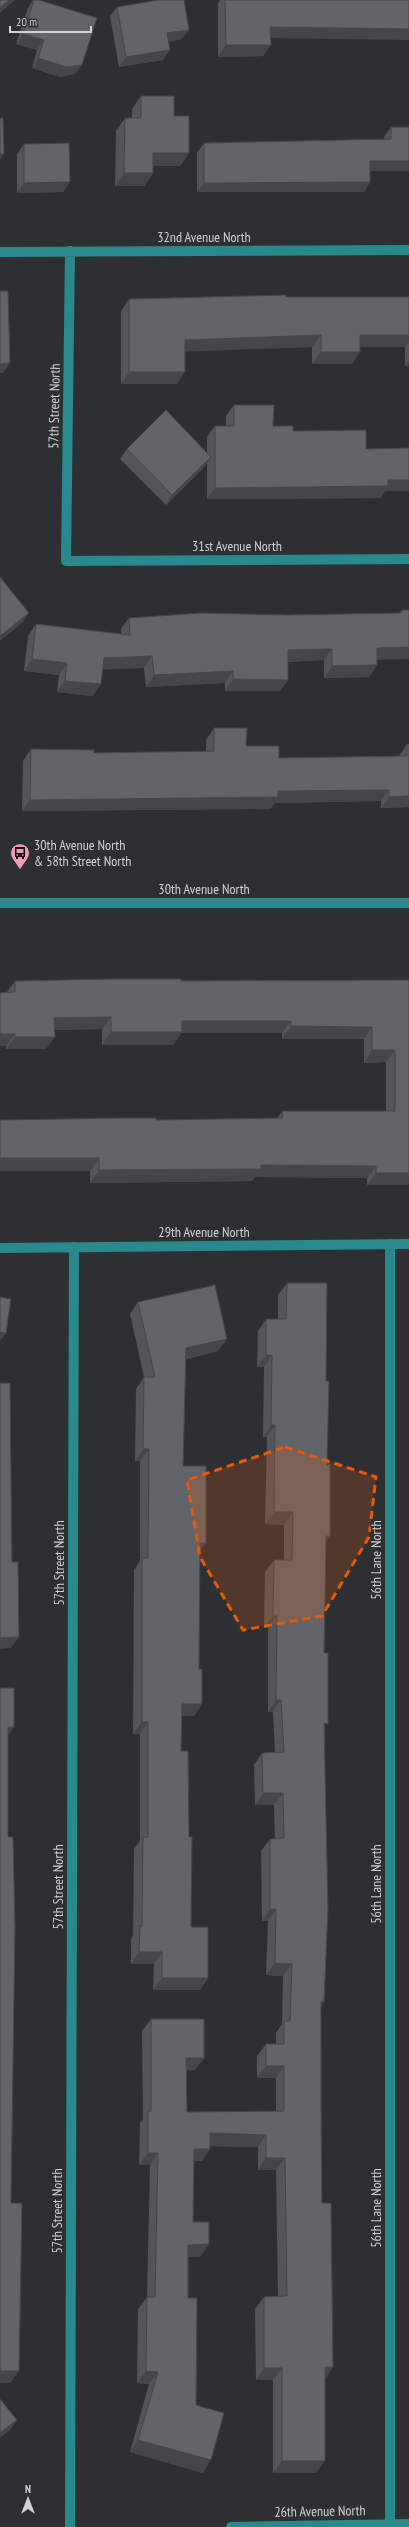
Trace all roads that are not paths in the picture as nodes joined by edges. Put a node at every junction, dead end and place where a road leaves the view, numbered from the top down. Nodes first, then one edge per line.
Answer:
1 (409, 250) edge
2 (70, 251) junction
3 (0, 252) edge
4 (409, 559) edge
5 (66, 561) joint
6 (0, 903) edge
7 (409, 903) edge
8 (390, 1244) junction
9 (409, 1244) edge
10 (74, 1247) junction
11 (0, 1248) edge
12 (390, 2524) junction
13 (409, 2524) edge
14 (70, 2527) edge
15 (231, 2527) edge

1 - 2 street, 32nd Avenue North
2 - 3 street, 32nd Avenue North
2 - 5 street, 57th Street North
4 - 5 street, 31st Avenue North
6 - 7 street, 30th Avenue North
8 - 9 street, 29th Avenue North
8 - 10 street, 29th Avenue North
8 - 12 street, 56th Lane North
10 - 11 street, 29th Avenue North
10 - 14 street, 57th Street North
12 - 13 street, 26th Avenue North
12 - 15 street, 26th Avenue North

